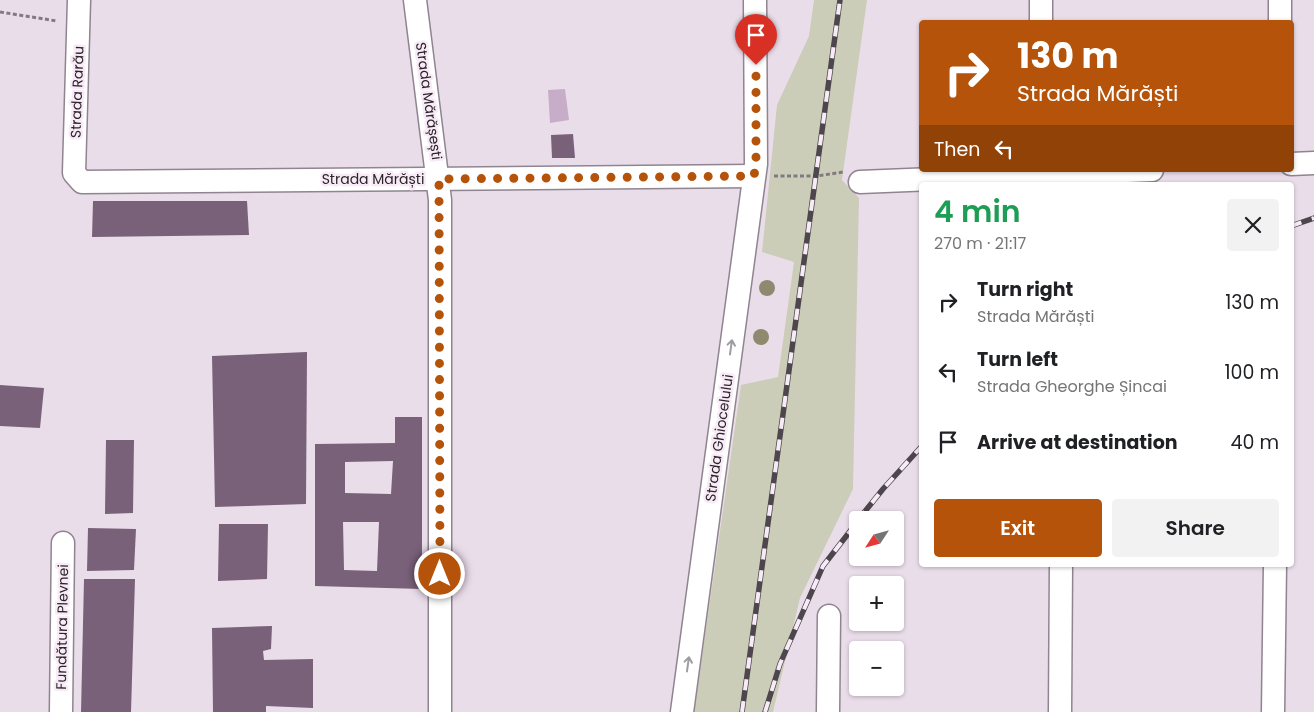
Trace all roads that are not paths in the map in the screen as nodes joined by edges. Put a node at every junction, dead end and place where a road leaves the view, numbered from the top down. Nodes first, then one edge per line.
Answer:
1 (79, 0) edge
2 (415, 0) edge
3 (755, 0) edge
4 (1041, 0) edge
5 (1280, 0) edge
6 (1041, 20) edge
7 (1280, 20) edge
8 (1314, 162) edge
9 (1294, 164) edge
10 (755, 170) junction
11 (1042, 172) edge
12 (439, 179) junction
13 (82, 182) joint
14 (860, 182) road end
15 (63, 543) dead end
16 (1060, 567) edge
17 (1275, 567) edge
18 (829, 616) dead end
19 (61, 712) edge
20 (440, 712) edge
21 (682, 712) edge
22 (828, 712) edge
23 (1060, 712) edge
24 (1273, 712) edge

1 - 13 street, Strada Rarău
2 - 12 street, Strada Mărășești
3 - 10 street, Strada Ghiocelului
4 - 6 street
5 - 7 street
8 - 9 street
10 - 12 street, Strada Mărăști
21 -> 10 street, Strada Ghiocelului
11 - 14 street
12 - 13 street, Strada Mărăști
12 - 20 street, Strada Mărășești
15 - 19 street, Fundătura Plevnei
16 - 23 street
17 - 24 street
18 - 22 street

